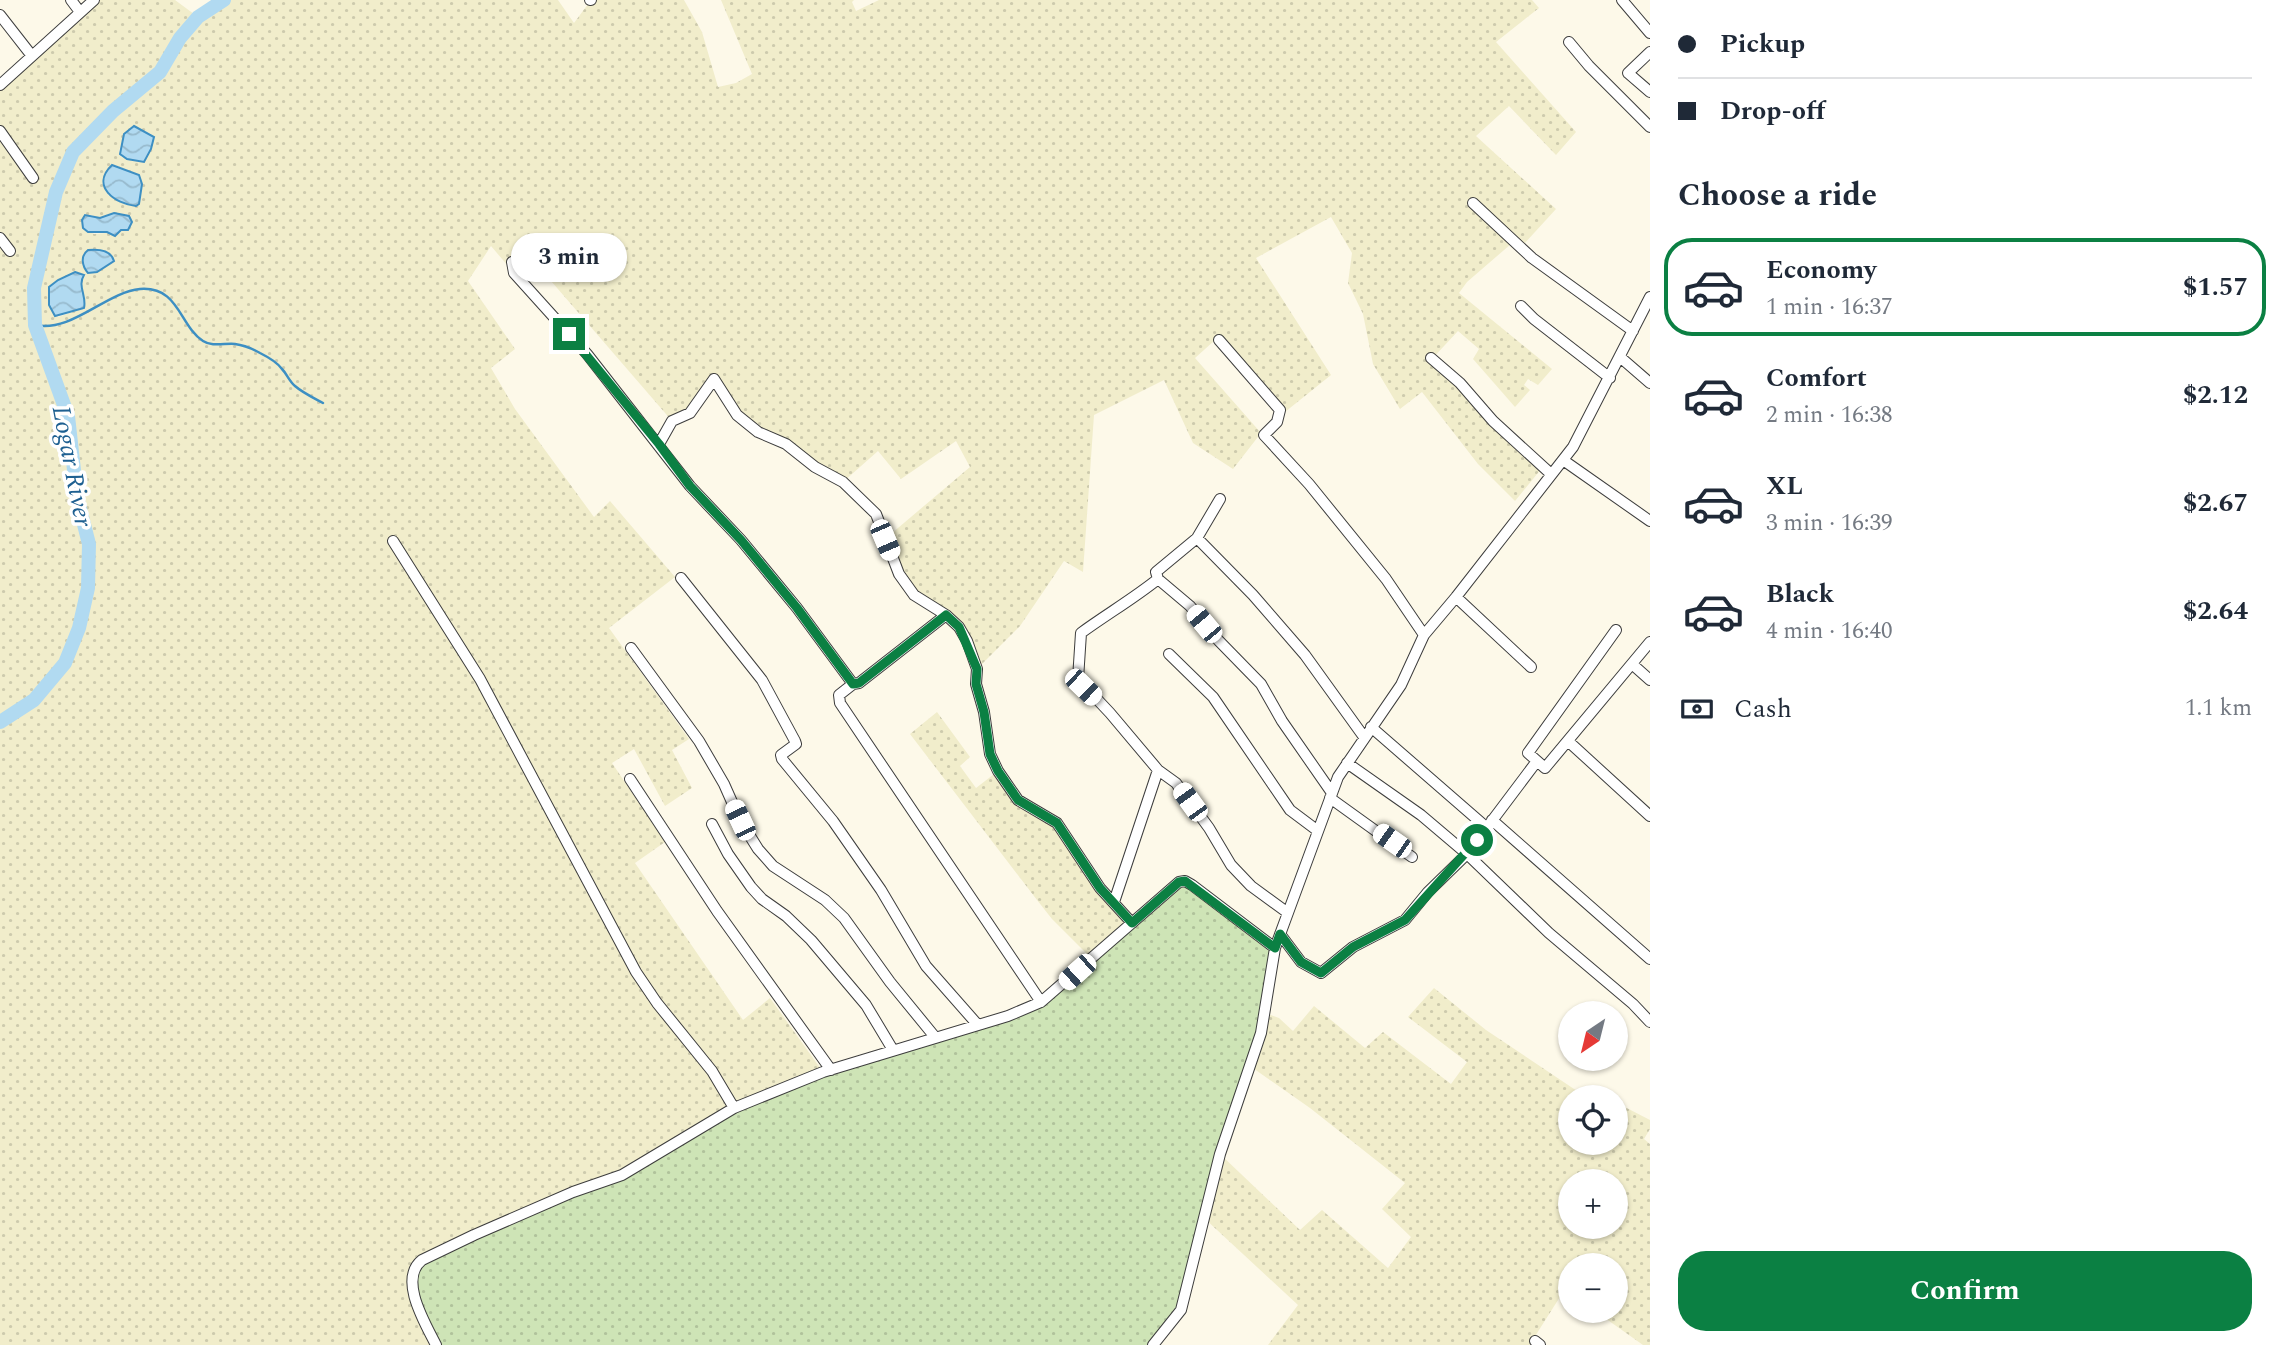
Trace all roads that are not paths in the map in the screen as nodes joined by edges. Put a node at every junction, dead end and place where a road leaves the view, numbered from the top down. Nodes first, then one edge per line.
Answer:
1 (71, 0) edge
2 (94, 0) edge
3 (1622, 0) edge
4 (80, 12) junction
5 (0, 15) edge
6 (1650, 33) edge
7 (1569, 42) dead end
8 (1650, 52) edge
9 (32, 57) junction
10 (0, 84) edge
11 (1650, 92) edge
12 (1650, 127) edge
13 (0, 131) edge
14 (33, 178) dead end
15 (1473, 203) dead end
16 (0, 238) edge
17 (10, 251) dead end
18 (512, 262) dead end
19 (1650, 297) edge
20 (1521, 306) dead end
21 (1640, 318) junction
22 (1650, 326) edge
23 (1633, 331) junction
24 (1219, 340) dead end
25 (1432, 358) dead end
26 (1620, 358) junction
27 (1610, 378) junction
28 (1650, 383) edge
29 (659, 444) junction
30 (1563, 460) junction
31 (1551, 474) junction
32 (1220, 499) dead end
33 (1650, 522) edge
34 (1196, 538) junction
35 (393, 541) dead end
36 (681, 578) dead end
37 (1158, 579) junction
38 (1456, 597) junction
39 (946, 615) junction
40 (1616, 630) dead end
41 (1424, 635) junction
42 (1650, 642) edge
43 (631, 648) dead end
44 (1169, 654) dead end
45 (1632, 664) junction
46 (1531, 667) dead end
47 (1650, 680) edge
48 (853, 684) junction
49 (1371, 727) junction
50 (1364, 737) junction
51 (1569, 742) junction
52 (1537, 761) junction
53 (1347, 763) junction
54 (1158, 770) junction
55 (630, 779) dead end
56 (1331, 795) junction
57 (1650, 816) edge
58 (1489, 823) junction
59 (712, 824) dead end
60 (1318, 831) junction
61 (1467, 854) junction
62 (1412, 857) dead end
63 (1114, 902) junction
64 (1288, 913) junction
65 (1132, 923) junction
66 (1280, 934) junction
67 (1275, 948) junction
68 (1650, 959) edge
69 (1041, 1002) junction
70 (1650, 1023) edge
71 (977, 1024) junction
72 (935, 1037) junction
73 (893, 1051) junction
74 (831, 1070) junction
75 (734, 1108) junction
76 (436, 1345) edge
77 (1153, 1345) edge

1 - 4 street
2 - 4 street
3 - 6 street
4 - 9 street
5 - 9 street
7 - 12 street
8 - 11 street
9 - 10 street
13 - 14 street
15 - 23 street
16 - 17 street
18 - 29 street
19 - 21 street
20 - 27 street
21 - 22 street
21 - 23 street
23 - 26 street
24 - 41 street
25 - 31 street
26 - 27 street
26 - 28 street
27 - 30 street
29 - 39 street
29 - 48 street
30 - 31 street
30 - 33 street
31 - 38 street
32 - 34 street
34 - 37 street
34 - 50 street
35 - 75 street
36 - 71 street
37 - 54 street
37 - 56 street
38 - 41 street
38 - 46 street
39 - 48 street
39 - 63 street
40 - 52 street
41 - 49 street
42 - 45 street
43 - 72 street
44 - 60 street
45 - 47 street
45 - 51 street
48 - 69 street
49 - 50 street
49 - 58 street
50 - 53 street
51 - 52 street
51 - 57 street
52 - 58 street
53 - 56 street
53 - 61 street
54 - 63 street
54 - 64 street
55 - 74 street
56 - 60 street
56 - 62 street
58 - 61 street
58 - 68 street
59 - 73 street
60 - 64 street
61 - 66 street
61 - 70 street
63 - 65 street
64 - 66 street
65 - 67 street
65 - 69 street
66 - 67 street
67 - 77 street
69 - 71 street
71 - 72 street
72 - 73 street
73 - 74 street
74 - 75 street
75 - 76 street

